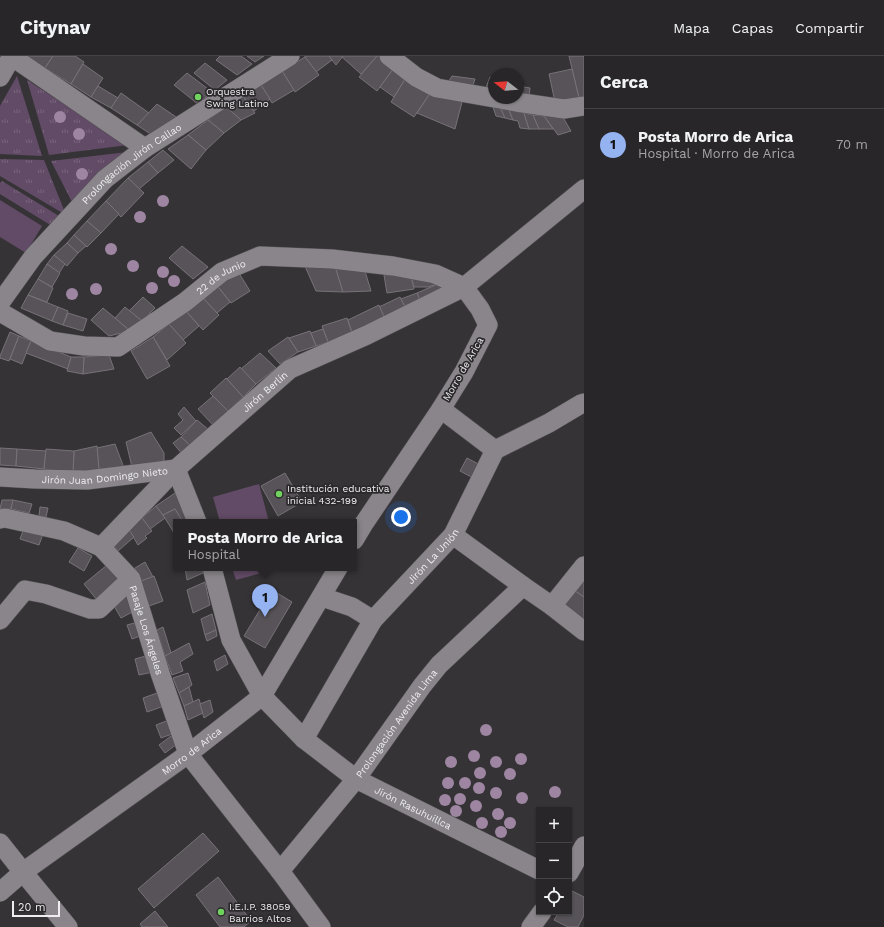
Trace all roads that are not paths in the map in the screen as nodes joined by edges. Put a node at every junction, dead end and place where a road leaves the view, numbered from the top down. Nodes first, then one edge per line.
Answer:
1 (12, 56) edge
2 (290, 56) edge
3 (389, 56) edge
4 (0, 77) edge
5 (488, 97) edge
6 (524, 103) edge
7 (584, 106) edge
8 (145, 148) junction
9 (584, 189) edge
10 (464, 287) junction
11 (0, 303) edge
12 (0, 312) edge
13 (584, 403) edge
14 (441, 408) junction
15 (495, 450) junction
16 (176, 469) junction
17 (0, 477) edge
18 (0, 519) edge
19 (196, 519) edge
20 (357, 535) edge
21 (454, 535) junction
22 (101, 547) junction
23 (584, 566) edge
24 (213, 571) edge
25 (336, 571) edge
26 (131, 579) junction
27 (523, 586) junction
28 (322, 597) junction
29 (552, 606) junction
30 (0, 620) edge
31 (372, 620) junction
32 (584, 631) edge
33 (262, 696) junction
34 (304, 739) junction
35 (188, 754) junction
36 (356, 778) junction
37 (0, 843) edge
38 (584, 846) edge
39 (536, 868) edge
40 (572, 868) edge
41 (280, 871) junction
42 (23, 872) junction
43 (0, 892) edge
44 (540, 915) edge
45 (68, 927) edge
46 (321, 927) edge
47 (531, 927) edge

1 - 4 street
1 - 8 street
2 - 8 street, Prolongación Jirón Callao
3 - 5 street
6 - 7 street
8 - 11 street, Prolongación Jirón Callao
9 - 10 street
10 - 12 street, 22 de Junio
10 - 14 street, Morro de Arica
10 - 16 street, Jirón Berlín
13 - 15 street
14 - 15 street
14 - 20 street, Morro de Arica
15 - 21 street, Jirón La Unión
16 - 17 street, Jirón Juan Domingo Nieto
16 - 19 street, Jirón Juan Domingo Nieto
16 - 22 street, Jirón Berlín
18 - 22 street, Pasaje Los Ángeles
21 - 27 street
21 - 31 street, Jirón La Unión
22 - 26 street, Pasaje Los Ángeles
23 - 29 street
24 - 33 street
25 - 28 street, Morro de Arica
26 - 30 street
26 - 35 street, Pasaje Los Ángeles
27 - 29 street
27 - 36 street, Prolongación Avenida Lima
28 - 31 street
28 - 33 street, Morro de Arica
29 - 32 street
31 - 34 street, Jirón La Unión
33 - 34 street, Jirón Rasuhuillca
33 - 35 street, Morro de Arica
34 - 36 street, Jirón Rasuhuillca
35 - 41 street, Pasaje Los Ángeles
35 - 42 street, Morro de Arica
36 - 39 street, Jirón Rasuhuillca
36 - 41 street, Prolongación Avenida Lima
37 - 42 street
38 - 40 street
41 - 46 street, Pasaje Los Ángeles
42 - 43 street, Morro de Arica
42 - 45 street
44 - 47 street

